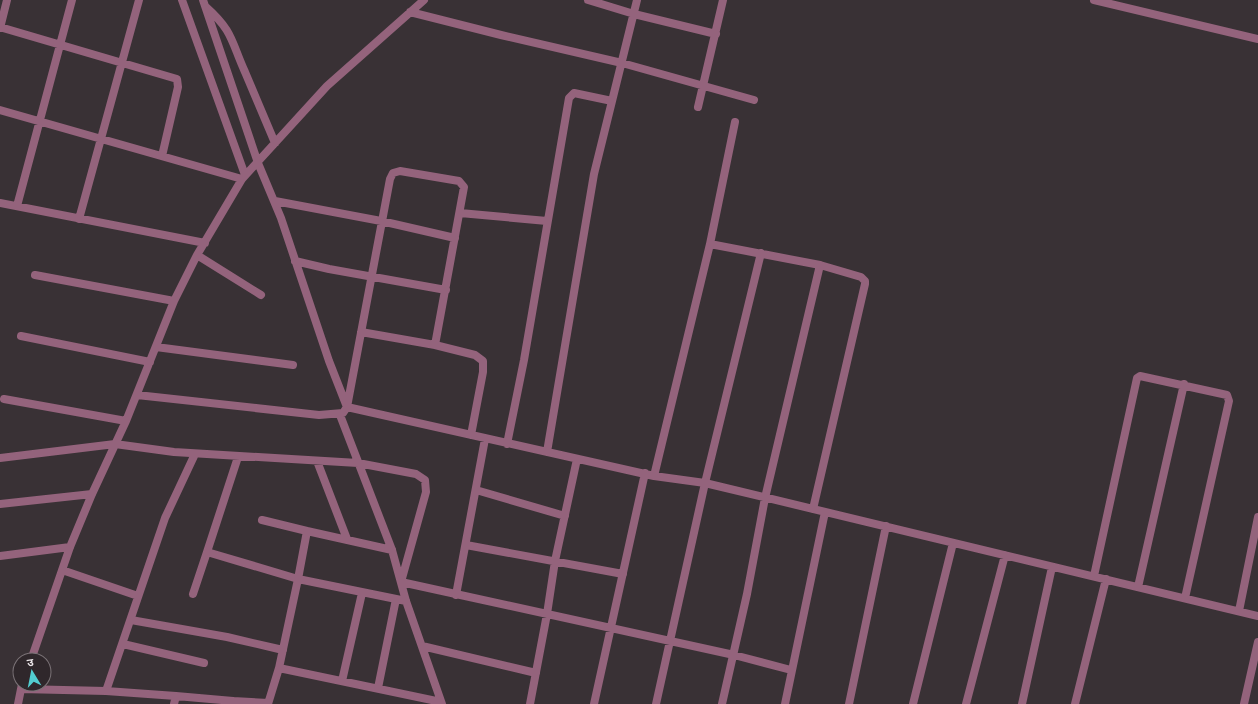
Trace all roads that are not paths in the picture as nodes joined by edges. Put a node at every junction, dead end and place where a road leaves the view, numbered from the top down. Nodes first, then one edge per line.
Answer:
1 (7, 0) edge
2 (72, 0) edge
3 (139, 0) edge
4 (182, 0) edge
5 (424, 0) edge
6 (588, 0) edge
7 (637, 0) edge
8 (723, 0) edge
9 (1094, 0) edge
10 (204, 3) edge
11 (410, 12) junction
12 (634, 14) junction
13 (0, 27) edge
14 (716, 34) junction
15 (1258, 39) edge
16 (61, 44) junction
17 (122, 63) junction
18 (622, 63) junction
19 (703, 86) junction
20 (754, 100) dead end
21 (612, 101) junction
22 (698, 107) dead end
23 (0, 110) edge
24 (40, 121) junction
25 (735, 122) dead end
26 (102, 139) junction
27 (276, 143) junction
28 (162, 156) junction
29 (250, 170) junction
30 (275, 201) junction
31 (0, 203) edge
32 (17, 206) junction
33 (460, 213) junction
34 (79, 219) junction
35 (381, 221) junction
36 (547, 221) junction
37 (455, 238) junction
38 (204, 242) junction
39 (710, 244) junction
40 (761, 253) junction
41 (197, 255) junction
42 (295, 261) junction
43 (820, 265) junction
44 (35, 274) dead end
45 (372, 276) junction
46 (446, 290) junction
47 (261, 295) dead end
48 (174, 301) junction
49 (361, 332) junction
50 (21, 336) dead end
51 (435, 345) junction
52 (156, 347) junction
53 (150, 362) junction
54 (293, 365) dead end
55 (1184, 384) junction
56 (137, 395) junction
57 (4, 399) dead end
58 (347, 407) junction
59 (340, 415) junction
60 (126, 421) junction
61 (471, 436) junction
62 (485, 438) junction
63 (115, 444) junction
64 (507, 444) junction
65 (547, 452) junction
66 (195, 454) junction
67 (238, 457) junction
68 (0, 458) edge
69 (577, 459) junction
70 (317, 461) junction
71 (358, 462) junction
72 (645, 473) junction
73 (654, 476) junction
74 (705, 483) junction
75 (476, 490) junction
76 (92, 494) junction
77 (765, 498) junction
78 (0, 504) edge
79 (813, 509) junction
80 (826, 512) junction
81 (565, 516) junction
82 (1258, 517) edge
83 (262, 520) dead end
84 (886, 526) junction
85 (307, 531) junction
86 (347, 540) junction
87 (953, 543) junction
88 (466, 545) junction
89 (70, 547) junction
90 (392, 550) junction
91 (207, 552) junction
92 (1005, 555) junction
93 (0, 556) edge
94 (555, 561) junction
95 (1052, 567) junction
96 (62, 570) junction
97 (623, 574) junction
98 (1094, 576) junction
99 (298, 579) junction
100 (1106, 579) junction
101 (401, 582) junction
102 (1138, 587) junction
103 (362, 593) junction
104 (193, 594) dead end
105 (456, 595) junction
106 (138, 596) junction
107 (1185, 598) junction
108 (396, 599) junction
109 (406, 601) junction
110 (1239, 611) junction
111 (547, 614) junction
112 (1258, 616) edge
113 (131, 620) junction
114 (610, 629) junction
115 (670, 642) junction
116 (1258, 642) edge
117 (123, 644) junction
118 (422, 646) junction
119 (283, 650) junction
120 (33, 652) edge
121 (734, 655) junction
122 (204, 663) dead end
123 (279, 668) junction
124 (791, 670) junction
125 (536, 673) junction
126 (342, 681) junction
127 (52, 688) edge
128 (378, 688) junction
129 (106, 691) junction
130 (21, 692) edge
131 (175, 700) edge
132 (232, 703) edge
133 (268, 703) edge
134 (442, 703) edge
135 (18, 704) edge
136 (530, 704) edge
137 (594, 704) edge
138 (656, 704) edge
139 (722, 704) edge
140 (785, 704) edge
141 (849, 704) edge
142 (913, 704) edge
143 (966, 704) edge
144 (1022, 704) edge
145 (1075, 704) edge
146 (1244, 704) edge

1 - 13 street
2 - 16 street
3 - 17 street
4 - 29 street
5 - 11 street
6 - 12 street
7 - 12 street
8 - 14 street
9 - 15 street
10 - 27 street
10 - 29 street
11 - 18 street
11 - 27 street
12 - 14 street
12 - 18 street
13 - 16 street
14 - 19 street
16 - 17 street
16 - 24 street
17 - 26 street
17 - 28 street
18 - 19 street
18 - 21 street
19 - 20 street
19 - 22 street
21 - 36 street
21 - 65 street
23 - 24 street
24 - 26 street
24 - 32 street
25 - 39 street
26 - 28 street
26 - 34 street
27 - 29 street
28 - 29 street
29 - 30 street
29 - 38 street
30 - 35 street
30 - 42 street
31 - 32 street
32 - 34 street
33 - 35 street
33 - 36 street
33 - 37 street
34 - 38 street
35 - 37 street
35 - 45 street
36 - 64 street
37 - 46 street
38 - 41 street
39 - 40 street
39 - 73 street
40 - 43 street
40 - 74 street
41 - 47 street
41 - 48 street
42 - 45 street
42 - 58 street
43 - 77 street
43 - 79 street
44 - 48 street
45 - 46 street
45 - 49 street
46 - 51 street
48 - 52 street
49 - 51 street
49 - 58 street
50 - 53 street
51 - 61 street
52 - 53 street
52 - 54 street
53 - 56 street
55 - 98 street
55 - 102 street
55 - 107 street
56 - 59 street
56 - 60 street
57 - 60 street
58 - 59 street
58 - 61 street
59 - 71 street
60 - 63 street
61 - 62 street
62 - 64 street
62 - 75 street
63 - 66 street
63 - 68 street
63 - 76 street
64 - 65 street
65 - 69 street
66 - 67 street
66 - 106 street
67 - 70 street
67 - 91 street
69 - 72 street
69 - 81 street
70 - 71 street
70 - 86 street
71 - 90 street
71 - 101 street
72 - 73 street
72 - 97 street
73 - 74 street
74 - 77 street
74 - 115 street
75 - 81 street
75 - 88 street
76 - 78 street
76 - 89 street
77 - 79 street
77 - 121 street
79 - 80 street
80 - 84 street
80 - 124 street
81 - 94 street
82 - 110 street
83 - 85 street
84 - 87 street
84 - 141 street
85 - 86 street
85 - 99 street
86 - 90 street
87 - 92 street
87 - 142 street
88 - 94 street
88 - 105 street
89 - 93 street
89 - 96 street
90 - 101 street
91 - 99 street
91 - 104 street
92 - 95 street
92 - 143 street
94 - 97 street
94 - 111 street
95 - 98 street
95 - 144 street
96 - 106 street
96 - 120 street
97 - 114 street
98 - 100 street
99 - 103 street
99 - 119 street
100 - 102 street
100 - 145 street
101 - 105 street
101 - 109 street
102 - 107 street
103 - 108 street
103 - 126 street
105 - 111 street
106 - 113 street
107 - 110 street
108 - 109 street
108 - 128 street
109 - 118 street
110 - 112 street
111 - 114 street
111 - 125 street
113 - 117 street
113 - 119 street
114 - 115 street
114 - 137 street
115 - 121 street
115 - 138 street
116 - 146 street
117 - 122 street
117 - 129 street
118 - 125 street
118 - 134 street
119 - 123 street
121 - 124 street
121 - 139 street
123 - 126 street
123 - 133 street
124 - 140 street
125 - 136 street
126 - 128 street
127 - 129 street
128 - 134 street
129 - 131 street
130 - 135 street
131 - 132 street
132 - 133 street

